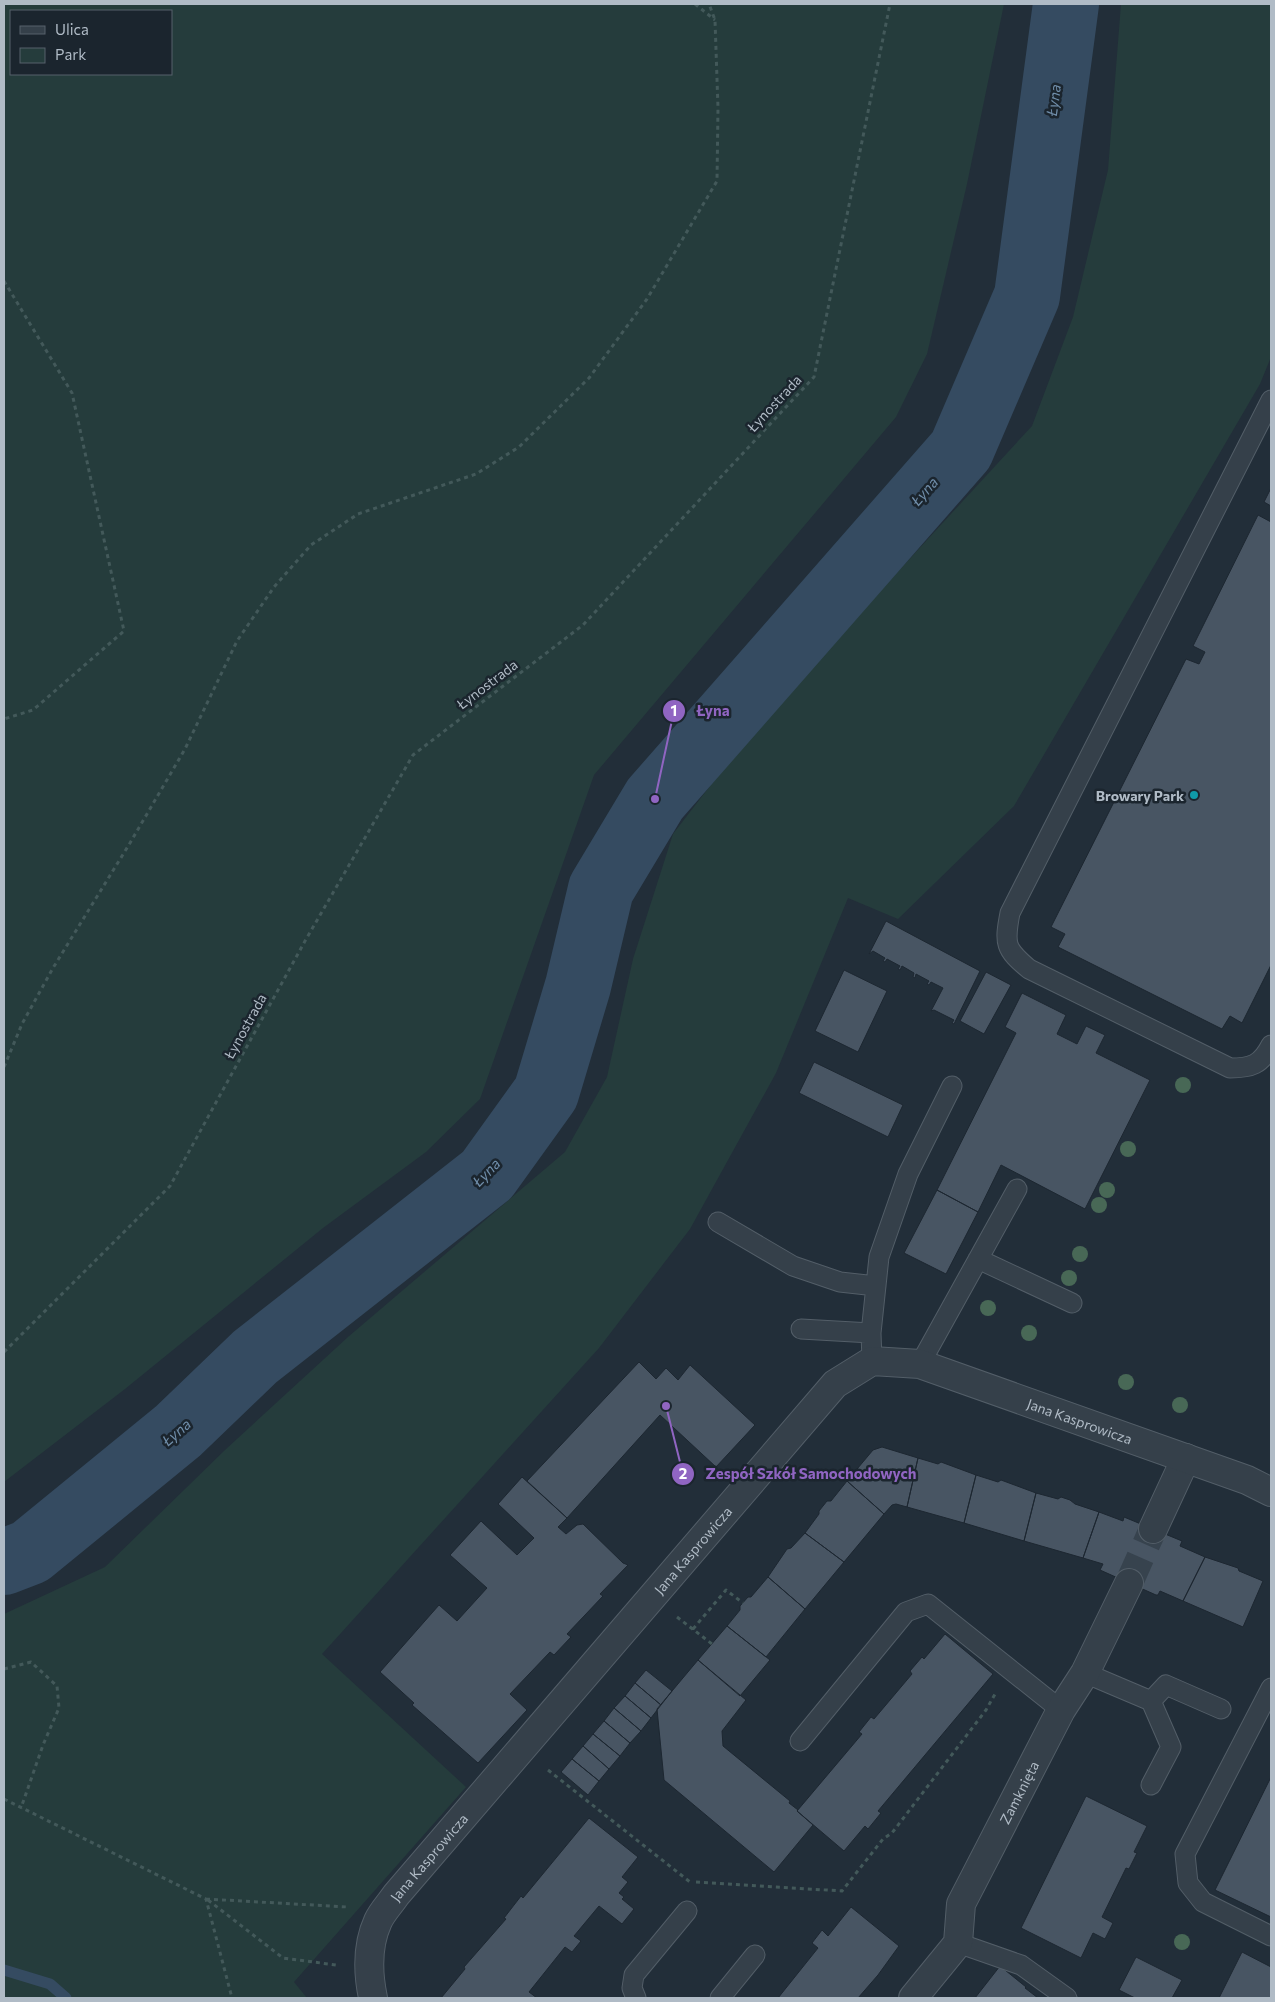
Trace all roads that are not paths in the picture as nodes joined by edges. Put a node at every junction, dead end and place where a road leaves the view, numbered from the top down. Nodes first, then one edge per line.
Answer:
1 (1271, 400) edge
2 (1271, 1045) edge
3 (952, 1086) dead end
4 (1017, 1189) dead end
5 (718, 1222) dead end
6 (978, 1259) junction
7 (876, 1286) junction
8 (1072, 1303) dead end
9 (801, 1329) dead end
10 (871, 1333) junction
11 (872, 1361) junction
12 (920, 1364) junction
13 (1186, 1458) junction
14 (1271, 1492) edge
15 (1153, 1529) tunnel mouth
16 (1129, 1583) tunnel mouth
17 (1085, 1673) junction
18 (1271, 1688) edge
19 (1151, 1701) junction
20 (1221, 1709) dead end
21 (1061, 1710) junction
22 (800, 1741) dead end
23 (1151, 1785) dead end
24 (687, 1910) dead end
25 (1271, 1936) edge
26 (958, 1943) junction
27 (755, 1955) dead end
28 (373, 1998) edge
29 (636, 1998) edge
30 (720, 1998) edge
31 (913, 1998) edge
32 (1067, 1998) edge

1 - 2 lane
3 - 7 lane
4 - 6 lane
5 - 7 lane
6 - 8 lane
6 - 12 lane
7 - 10 lane
9 - 10 lane
10 - 11 lane
11 - 12 street, Jana Kasprowicza
11 - 28 street, Jana Kasprowicza
12 - 13 street, Jana Kasprowicza
13 - 14 street, Jana Kasprowicza
13 - 15 street
16 - 17 street, Zamknięta
17 - 19 lane
17 - 21 street, Zamknięta
18 - 25 lane
19 - 20 lane
19 - 23 lane
21 - 22 lane
21 - 26 street, Zamknięta
24 - 29 lane
26 - 31 street
26 - 32 lane
27 - 30 lane

